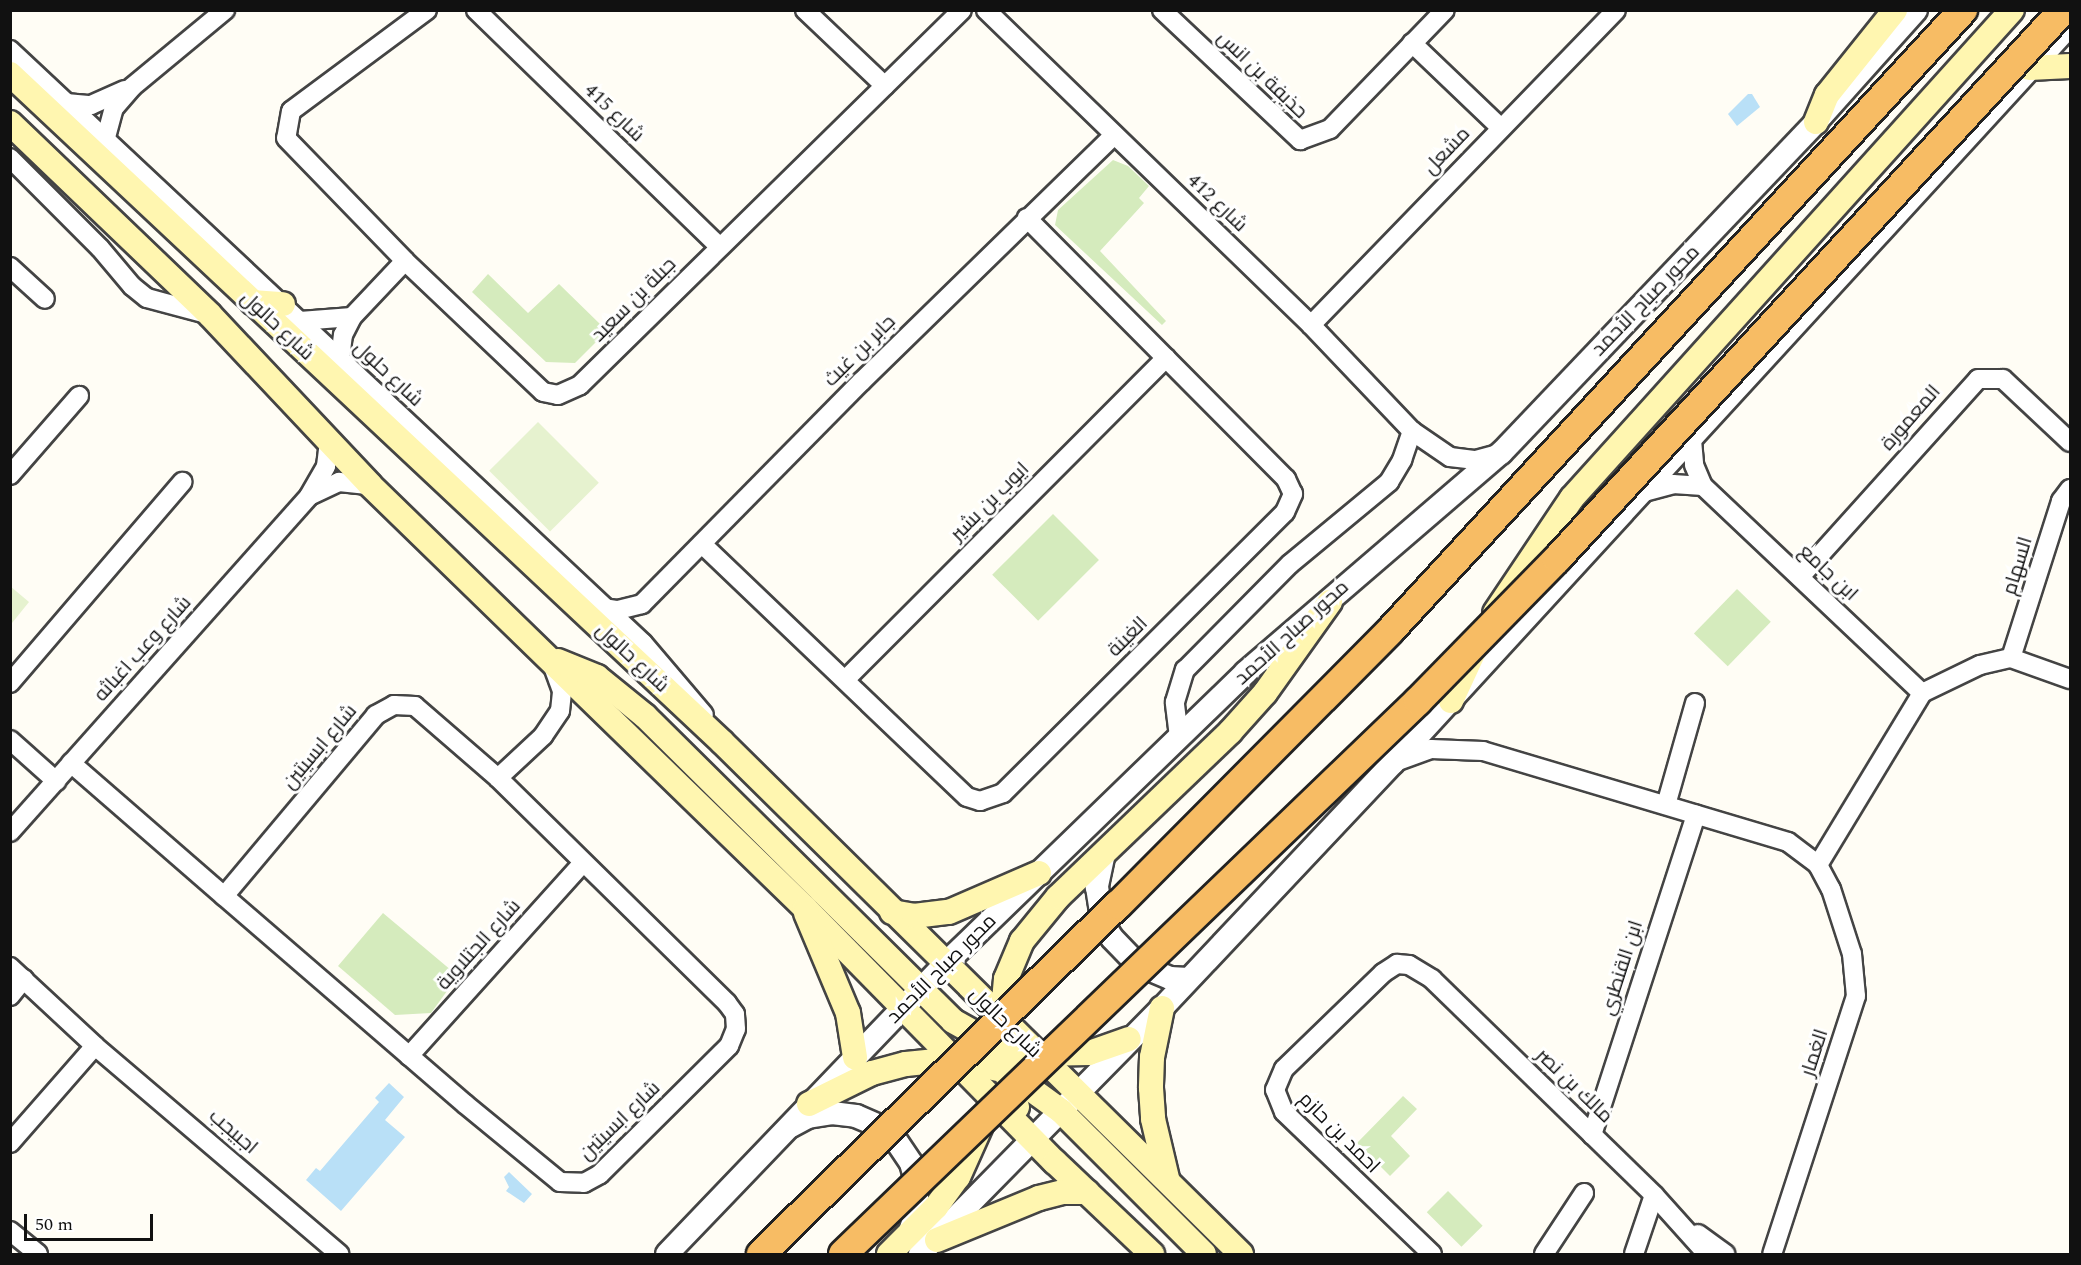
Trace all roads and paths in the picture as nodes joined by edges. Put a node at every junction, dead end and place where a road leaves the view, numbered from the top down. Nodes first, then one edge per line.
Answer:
1 (225, 10) edge
2 (427, 10) edge
3 (476, 10) edge
4 (805, 10) edge
5 (962, 10) edge
6 (986, 10) edge
7 (1445, 10) edge
8 (1616, 10) edge
9 (1895, 10) edge
10 (1916, 10) edge
11 (1963, 10) edge
12 (2012, 10) edge
13 (2055, 10) edge
14 (2063, 10) edge
15 (1166, 12) edge
16 (2070, 25) edge
17 (1413, 42) junction
18 (10, 50) edge
19 (2070, 66) edge
20 (2029, 68) junction
21 (10, 74) edge
22 (885, 86) junction
23 (132, 87) junction
24 (66, 103) junction
25 (1816, 122) junction
26 (10, 123) edge
27 (1501, 128) junction
28 (1114, 135) junction
29 (105, 141) junction
30 (10, 158) edge
31 (1028, 218) junction
32 (720, 247) junction
33 (405, 261) junction
34 (10, 267) edge
35 (45, 299) dead end
36 (252, 302) junction
37 (291, 312) junction
38 (210, 315) junction
39 (352, 317) junction
40 (1311, 325) junction
41 (1166, 358) junction
42 (340, 359) junction
43 (79, 396) dead end
44 (1412, 431) junction
45 (2070, 438) edge
46 (1692, 440) junction
47 (329, 443) junction
48 (1501, 453) junction
49 (10, 475) edge
50 (182, 482) dead end
51 (370, 485) junction
52 (1703, 486) junction
53 (2070, 489) edge
54 (1644, 492) junction
55 (309, 496) junction
56 (702, 544) junction
57 (1800, 578) junction
58 (1330, 602) junction
59 (642, 604) junction
60 (603, 608) junction
61 (643, 643) junction
62 (550, 658) junction
63 (2011, 658) junction
64 (847, 678) junction
65 (2070, 679) edge
66 (10, 683) edge
67 (1922, 693) junction
68 (1450, 700) junction
69 (1695, 703) dead end
70 (1179, 737) junction
71 (10, 740) edge
72 (722, 742) junction
73 (71, 763) junction
74 (1393, 763) junction
75 (498, 778) junction
76 (56, 781) junction
77 (1666, 805) junction
78 (1696, 814) junction
79 (10, 832) edge
80 (1104, 852) junction
81 (582, 864) junction
82 (1818, 865) junction
83 (1039, 873) junction
84 (224, 896) junction
85 (805, 908) junction
86 (892, 912) junction
87 (944, 965) junction
88 (17, 974) edge
89 (1188, 979) junction
90 (1432, 979) joint
91 (920, 989) junction
92 (10, 996) edge
93 (903, 1007) junction
94 (1162, 1008) junction
95 (1002, 1022) junction
96 (976, 1036) junction
97 (1129, 1039) junction
98 (95, 1046) junction
99 (1036, 1054) junction
100 (409, 1056) junction
101 (855, 1057) junction
102 (954, 1059) junction
103 (998, 1062) junction
104 (1078, 1094) junction
105 (989, 1096) junction
106 (810, 1104) junction
107 (1061, 1111) junction
108 (786, 1129) junction
109 (1592, 1136) junction
110 (1034, 1140) junction
111 (10, 1143) edge
112 (1167, 1180) junction
113 (1087, 1192) junction
114 (1584, 1192) dead end
115 (1654, 1195) junction
116 (1684, 1225) junction
117 (10, 1231) edge
118 (922, 1243) edge
119 (38, 1254) edge
120 (339, 1254) edge
121 (667, 1254) edge
122 (760, 1254) edge
123 (843, 1254) edge
124 (889, 1254) edge
125 (1152, 1254) edge
126 (1204, 1254) edge
127 (1241, 1254) edge
128 (1432, 1254) edge
129 (1544, 1254) edge
130 (1634, 1254) edge
131 (1707, 1254) edge
132 (1726, 1254) edge
133 (1772, 1254) edge

1 - 23 street
2 - 33 street, جبلة بن سعيد
3 - 32 street, شارع 415
4 - 22 street
5 - 22 street, جبلة بن سعيد
6 - 28 street, شارع 412
7 - 17 street, حذيفة بن انس
8 - 27 street, مشعل
9 - 25 main road
10 - 25 street, محور صباح الأحمد
11 - 122 highway, محور صباح الأحمد, bridge
12 - 68 main road
13 - 16 main road
14 - 123 highway, bridge
15 - 17 street, حذيفة بن انس
16 - 20 street
17 - 27 street
18 - 24 street, شارع حلول
19 - 20 main road
20 - 46 street
21 - 36 main road, شارع حالول
22 - 32 street, جبلة بن سعيد
23 - 24 street
23 - 29 street
24 - 29 street, شارع حلول
25 - 48 street, محور صباح الأحمد
26 - 38 main road, شارع حالول
27 - 40 street, مشعل
28 - 31 street, جابر بن غيث
28 - 40 street, شارع 412
29 - 37 street, شارع حلول
30 - 38 street
31 - 41 street, الغينة
31 - 56 street, جابر بن غيث
32 - 33 street, جبلة بن سعيد
33 - 39 street
34 - 35 street
36 - 37 main road
36 - 72 main road, شارع حالول
37 - 39 street
37 - 42 street, شارع حلول
38 - 47 main road, شارع حالول
39 - 42 street
40 - 44 street, شارع 412
41 - 64 street, ايوب بن بشير
41 - 64 street, الغينة
42 - 60 street, شارع حلول
43 - 49 street
44 - 48 street, شارع 412
44 - 70 street
45 - 57 street, المعمورة
46 - 52 street, ابن جامع
46 - 54 street
47 - 51 main road, شارع حالول
47 - 55 street, شارع وعب اغباثه
48 - 58 street, محور صباح الأحمد
50 - 66 street
51 - 55 street, شارع وعب اغباثه
51 - 62 main road, شارع حالول
52 - 54 street
52 - 57 street, ابن جامع
53 - 63 street, السهام
54 - 68 street
55 - 73 street, شارع وعب اغباثه
56 - 59 street, جابر بن غيث
56 - 64 street, الغينة
57 - 67 street, ابن جامع
58 - 70 street, محور صباح الأحمد
58 - 80 main road
59 - 60 street
59 - 61 street
60 - 61 street, شارع حلول
61 - 72 street, شارع حلول
62 - 75 street
62 - 85 main road, شارع حالول
62 - 91 main road
63 - 65 street
63 - 67 street
67 - 82 street
68 - 74 street
69 - 77 street
70 - 83 street, محور صباح الأحمد
71 - 76 street
72 - 86 main road, شارع حالول
73 - 76 street, شارع وعب اغباثه
73 - 84 street, شارع ابسيتين
74 - 77 street, الغمار
74 - 89 street
75 - 81 street, شارع ابسيتين
75 - 84 street, شارع ابسيتين
76 - 79 street, شارع وعب اغباثه
77 - 78 street, الغمار
78 - 82 street, الغمار
78 - 109 street, ابن القنطري
80 - 89 street
80 - 95 main road
81 - 100 street, شارع الجتلاوية
81 - 100 street, شارع ابسيتين
82 - 133 street, الغمار
83 - 86 main road
83 - 87 street, محور صباح الأحمد
84 - 100 street, شارع ابسيتين
85 - 93 main road, شارع حالول
85 - 101 main road
86 - 87 main road, شارع حالول
87 - 91 street, محور صباح الأحمد
87 - 95 main road, شارع حالول
87 - 96 main road
88 - 92 street
88 - 98 street, اجبيجب
89 - 94 street
90 - 109 street, مالك بن نصر
90 - 128 street, احمد بن حازم
91 - 93 street, محور صباح الأحمد
91 - 96 main road
93 - 101 street, محور صباح الأحمد
93 - 102 main road, شارع حالول
94 - 97 street
94 - 112 main road
95 - 99 main road, شارع حالول
95 - 103 main road
96 - 103 main road
97 - 99 main road
97 - 104 street
98 - 111 street
98 - 120 street, اجبيجب
99 - 103 main road
99 - 104 main road, شارع حالول
101 - 106 street, محور صباح الأحمد
102 - 103 main road
102 - 105 main road, شارع حالول
102 - 106 main road
103 - 105 main road
103 - 107 main road
103 - 110 main road
104 - 107 street
104 - 112 main road, شارع حالول
105 - 110 main road, شارع حالول
105 - 118 main road
106 - 108 street, محور صباح الأحمد
107 - 110 street
107 - 126 main road
108 - 118 street
108 - 121 street, محور صباح الأحمد
109 - 115 street, مالك بن نصر
110 - 113 main road, شارع حالول
110 - 118 street
112 - 127 main road, شارع حالول
113 - 118 main road
113 - 125 main road, شارع حالول
114 - 129 street
115 - 116 street, مالك بن نصر
115 - 130 street
116 - 131 street, مالك بن نصر
116 - 132 street, مالك بن نصر
117 - 119 street
118 - 124 main road

